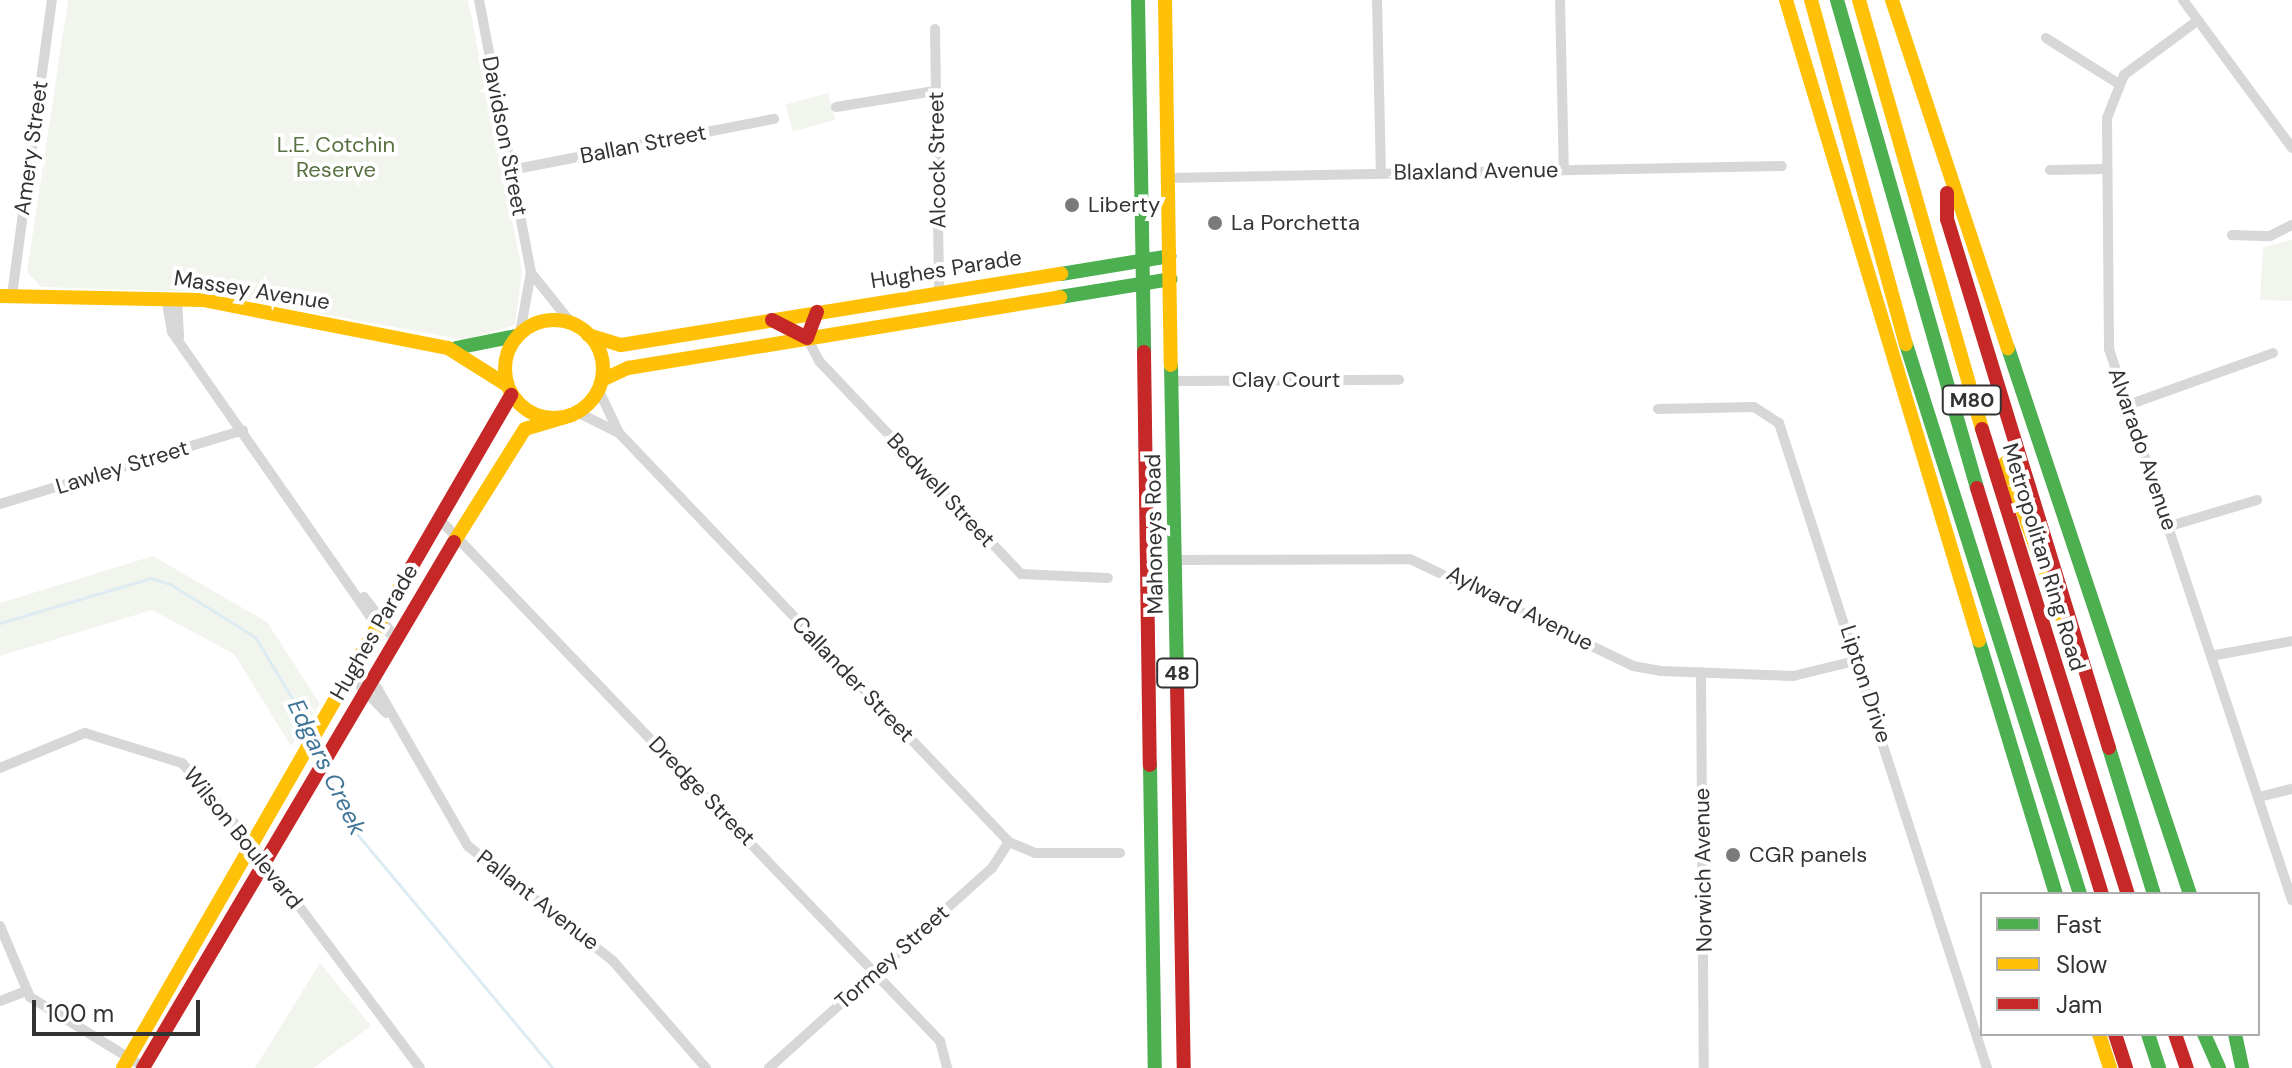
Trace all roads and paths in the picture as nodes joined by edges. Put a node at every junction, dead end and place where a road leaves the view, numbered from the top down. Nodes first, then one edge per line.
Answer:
1 (52, 0) edge
2 (479, 0) edge
3 (1138, 0) edge
4 (1165, 0) edge
5 (1377, 0) edge
6 (1560, 0) edge
7 (1786, 0) edge
8 (1811, 0) edge
9 (1837, 0) edge
10 (1859, 0) edge
11 (1892, 0) edge
12 (2183, 0) edge
13 (2197, 21) junction
14 (935, 29) dead end
15 (2046, 38) dead end
16 (2116, 82) junction
17 (935, 91) junction
18 (836, 107) dead end
19 (774, 119) dead end
20 (2292, 148) edge
21 (1782, 166) dead end
22 (2107, 169) junction
23 (511, 170) junction
24 (1564, 170) junction
25 (2050, 170) dead end
26 (1381, 172) junction
27 (1947, 173) junction
28 (1169, 178) junction
29 (1921, 217) junction
30 (1853, 220) junction
31 (2292, 225) edge
32 (2232, 235) dead end
33 (1170, 256) junction
34 (1142, 261) junction
35 (531, 272) junction
36 (1171, 279) junction
37 (1142, 282) junction
38 (939, 292) junction
39 (6, 295) edge
40 (171, 298) junction
41 (817, 312) junction
42 (943, 316) junction
43 (772, 320) junction
44 (572, 324) junction
45 (518, 335) junction
46 (588, 335) junction
47 (807, 338) junction
48 (448, 348) junction
49 (2273, 353) dead end
50 (1399, 380) dead end
51 (1174, 381) junction
52 (601, 386) junction
53 (509, 390) junction
54 (2128, 405) junction
55 (1658, 409) dead end
56 (575, 414) junction
57 (243, 430) junction
58 (619, 433) junction
59 (2257, 500) dead end
60 (0, 504) edge
61 (443, 523) junction
62 (2170, 526) junction
63 (455, 537) junction
64 (1176, 560) junction
65 (1108, 578) dead end
66 (384, 623) junction
67 (396, 639) junction
68 (2292, 641) edge
69 (2211, 656) junction
70 (1859, 660) junction
71 (1701, 672) junction
72 (354, 675) junction
73 (367, 687) junction
74 (2109, 740) junction
75 (0, 768) edge
76 (2292, 789) edge
77 (2259, 797) junction
78 (1009, 842) junction
79 (254, 846) junction
80 (1180, 850) junction
81 (1153, 852) junction
82 (1120, 853) dead end
83 (265, 861) junction
84 (2055, 892) edge
85 (2068, 892) edge
86 (2079, 892) edge
87 (2101, 892) edge
88 (2127, 892) edge
89 (2153, 892) edge
90 (2189, 892) edge
91 (2292, 900) edge
92 (0, 926) edge
93 (875, 972) junction
94 (26, 991) junction
95 (0, 1001) edge
96 (2100, 1036) edge
97 (2116, 1036) edge
98 (2127, 1036) edge
99 (2149, 1036) edge
100 (2176, 1036) edge
101 (2205, 1036) edge
102 (2235, 1036) edge
103 (126, 1063) edge
104 (144, 1067) edge
105 (420, 1068) edge
106 (706, 1068) edge
107 (769, 1068) edge
108 (947, 1068) edge
109 (1155, 1068) edge
110 (1184, 1068) edge
111 (1704, 1068) edge
112 (1987, 1068) edge
113 (2110, 1068) edge
114 (2126, 1068) edge
115 (2137, 1068) edge
116 (2159, 1068) edge
117 (2187, 1068) edge
118 (2219, 1068) edge
119 (2242, 1068) edge

1 - 39 street, Amery Street
2 - 23 street, Davidson Street
3 - 34 main road, Mahoneys Road / 48
4 - 28 main road, Mahoneys Road / 48
5 - 26 street
6 - 24 street
7 - 30 main road
8 - 86 main road
9 - 87 main road, Metropolitan Ring Road / M80
10 - 29 main road, Metropolitan Ring Road / M80
11 - 27 main road
12 - 13 street
13 - 16 street
13 - 20 street
14 - 17 street, Alcock Street
15 - 16 street
16 - 22 street, Alvarado Avenue
17 - 18 street
17 - 38 street, Alcock Street
19 - 23 street, Ballan Street
21 - 24 street, Blaxland Avenue
22 - 25 street
22 - 54 street, Alvarado Avenue
23 - 35 street, Davidson Street
24 - 26 street, Blaxland Avenue
26 - 28 street, Blaxland Avenue
27 - 74 main road
27 - 90 main road
28 - 33 main road, Mahoneys Road / 48
29 - 74 main road
29 - 88 main road, Metropolitan Ring Road / M80
30 - 84 main road
30 - 85 main road
31 - 32 street
33 - 34 main road, Hughes Parade
33 - 36 main road, Mahoneys Road / 48
34 - 37 main road, Mahoneys Road / 48
34 - 38 main road, Hughes Parade
35 - 44 street, Davidson Street
35 - 45 street, Davidson Street
36 - 37 main road, Hughes Parade
36 - 51 main road, Mahoneys Road / 48
37 - 42 main road, Hughes Parade
37 - 81 main road, Mahoneys Road / 48
38 - 41 main road, Hughes Parade
38 - 42 main road
39 - 40 main road, Massey Avenue
40 - 48 main road, Massey Avenue
40 - 57 street
41 - 43 main road, Hughes Parade
41 - 47 main road
42 - 47 main road, Hughes Parade
43 - 46 main road, Hughes Parade
43 - 47 main road
44 - 45 main road
44 - 46 main road
45 - 48 main road, Massey Avenue
45 - 53 main road
46 - 52 main road
47 - 52 main road, Hughes Parade
47 - 65 street, Bedwell Street
48 - 53 main road, Massey Avenue
49 - 54 street
50 - 51 street, Clay Court
51 - 64 main road, Mahoneys Road / 48
52 - 56 main road
52 - 58 street, Callander Street
53 - 56 main road
53 - 61 main road, Hughes Parade
54 - 62 street, Alvarado Avenue
55 - 70 street, Lipton Drive
56 - 58 street, Callander Street
56 - 63 main road, Hughes Parade
57 - 60 street, Lawley Street
57 - 66 street
58 - 78 street, Callander Street
59 - 62 street
61 - 63 street, Dredge Street
61 - 66 main road, Hughes Parade
62 - 69 street, Alvarado Avenue
63 - 67 main road, Hughes Parade
63 - 93 street, Dredge Street
64 - 71 street, Aylward Avenue
64 - 80 main road, Mahoneys Road / 48
66 - 67 street
66 - 72 main road, Hughes Parade
67 - 73 main road, Hughes Parade
68 - 69 street
69 - 77 street, Alvarado Avenue
70 - 71 street, Aylward Avenue
70 - 112 street, Lipton Drive
71 - 111 street, Norwich Avenue
72 - 73 street
72 - 79 main road, Hughes Parade
73 - 83 main road, Hughes Parade
73 - 106 street, Pallant Avenue
74 - 89 main road
75 - 79 street, Wilson Boulevard
76 - 77 street
77 - 91 street, Alvarado Avenue
78 - 82 street
78 - 93 street, Tormey Street
79 - 83 street, Wilson Boulevard
79 - 103 main road, Hughes Parade
80 - 81 main road
80 - 110 main road, Mahoneys Road / 48
81 - 109 main road, Mahoneys Road / 48
83 - 104 main road, Hughes Parade
83 - 105 street, Wilson Boulevard
92 - 94 street
93 - 107 street, Tormey Street
93 - 108 street, Dredge Street
94 - 95 street
94 - 103 street
96 - 113 main road
97 - 114 main road
98 - 115 main road
99 - 116 main road
100 - 117 main road
101 - 118 main road
102 - 119 main road
103 - 104 street

